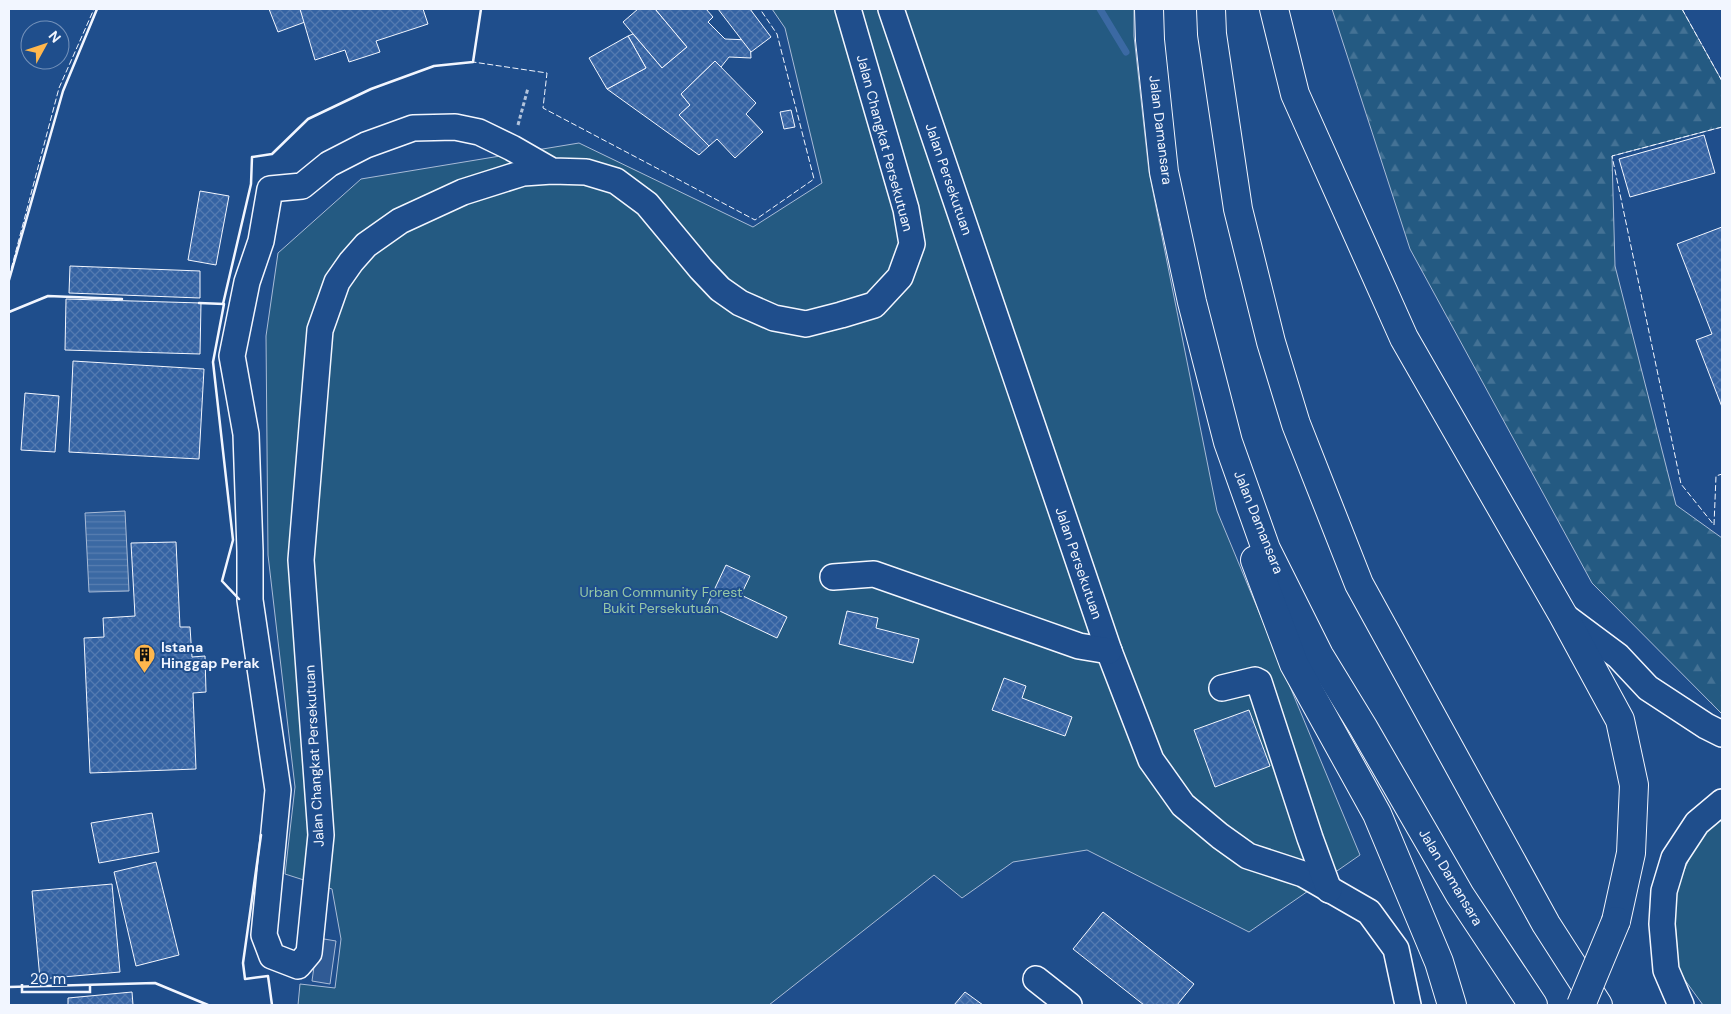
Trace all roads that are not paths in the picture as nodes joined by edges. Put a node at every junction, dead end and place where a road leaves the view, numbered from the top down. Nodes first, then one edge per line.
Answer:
1 (848, 9) edge
2 (891, 9) edge
3 (1140, 9) edge
4 (1148, 9) edge
5 (1211, 9) edge
6 (1274, 9) edge
7 (1150, 40) junction
8 (552, 171) junction
9 (1228, 442) junction
10 (833, 577) dead end
11 (1563, 615) junction
12 (1109, 651) junction
13 (1222, 688) dead end
14 (1722, 734) edge
15 (1722, 802) edge
16 (1329, 890) junction
17 (1036, 979) dead end
18 (1069, 1005) edge
19 (1408, 1005) edge
20 (1452, 1005) edge
21 (1533, 1005) edge
22 (1581, 1005) edge
23 (1598, 1005) edge
24 (1681, 1005) edge

1 - 8 street, Jalan Changkat Persekutuan
2 - 12 street, Jalan Persekutuan
3 - 7 street
4 - 7 main road, Jalan Damansara
5 - 23 main road
6 - 11 main road
7 - 9 main road, Jalan Damansara
8 - 8 street, Jalan Changkat Persekutuan
9 - 20 main road
9 - 21 main road, Jalan Damansara
10 - 12 street
11 - 14 street
11 - 22 main road, bridge
12 - 16 street, Jalan Persekutuan
13 - 16 street
15 - 24 street
16 - 19 street, Jalan Persekutuan
17 - 18 street

